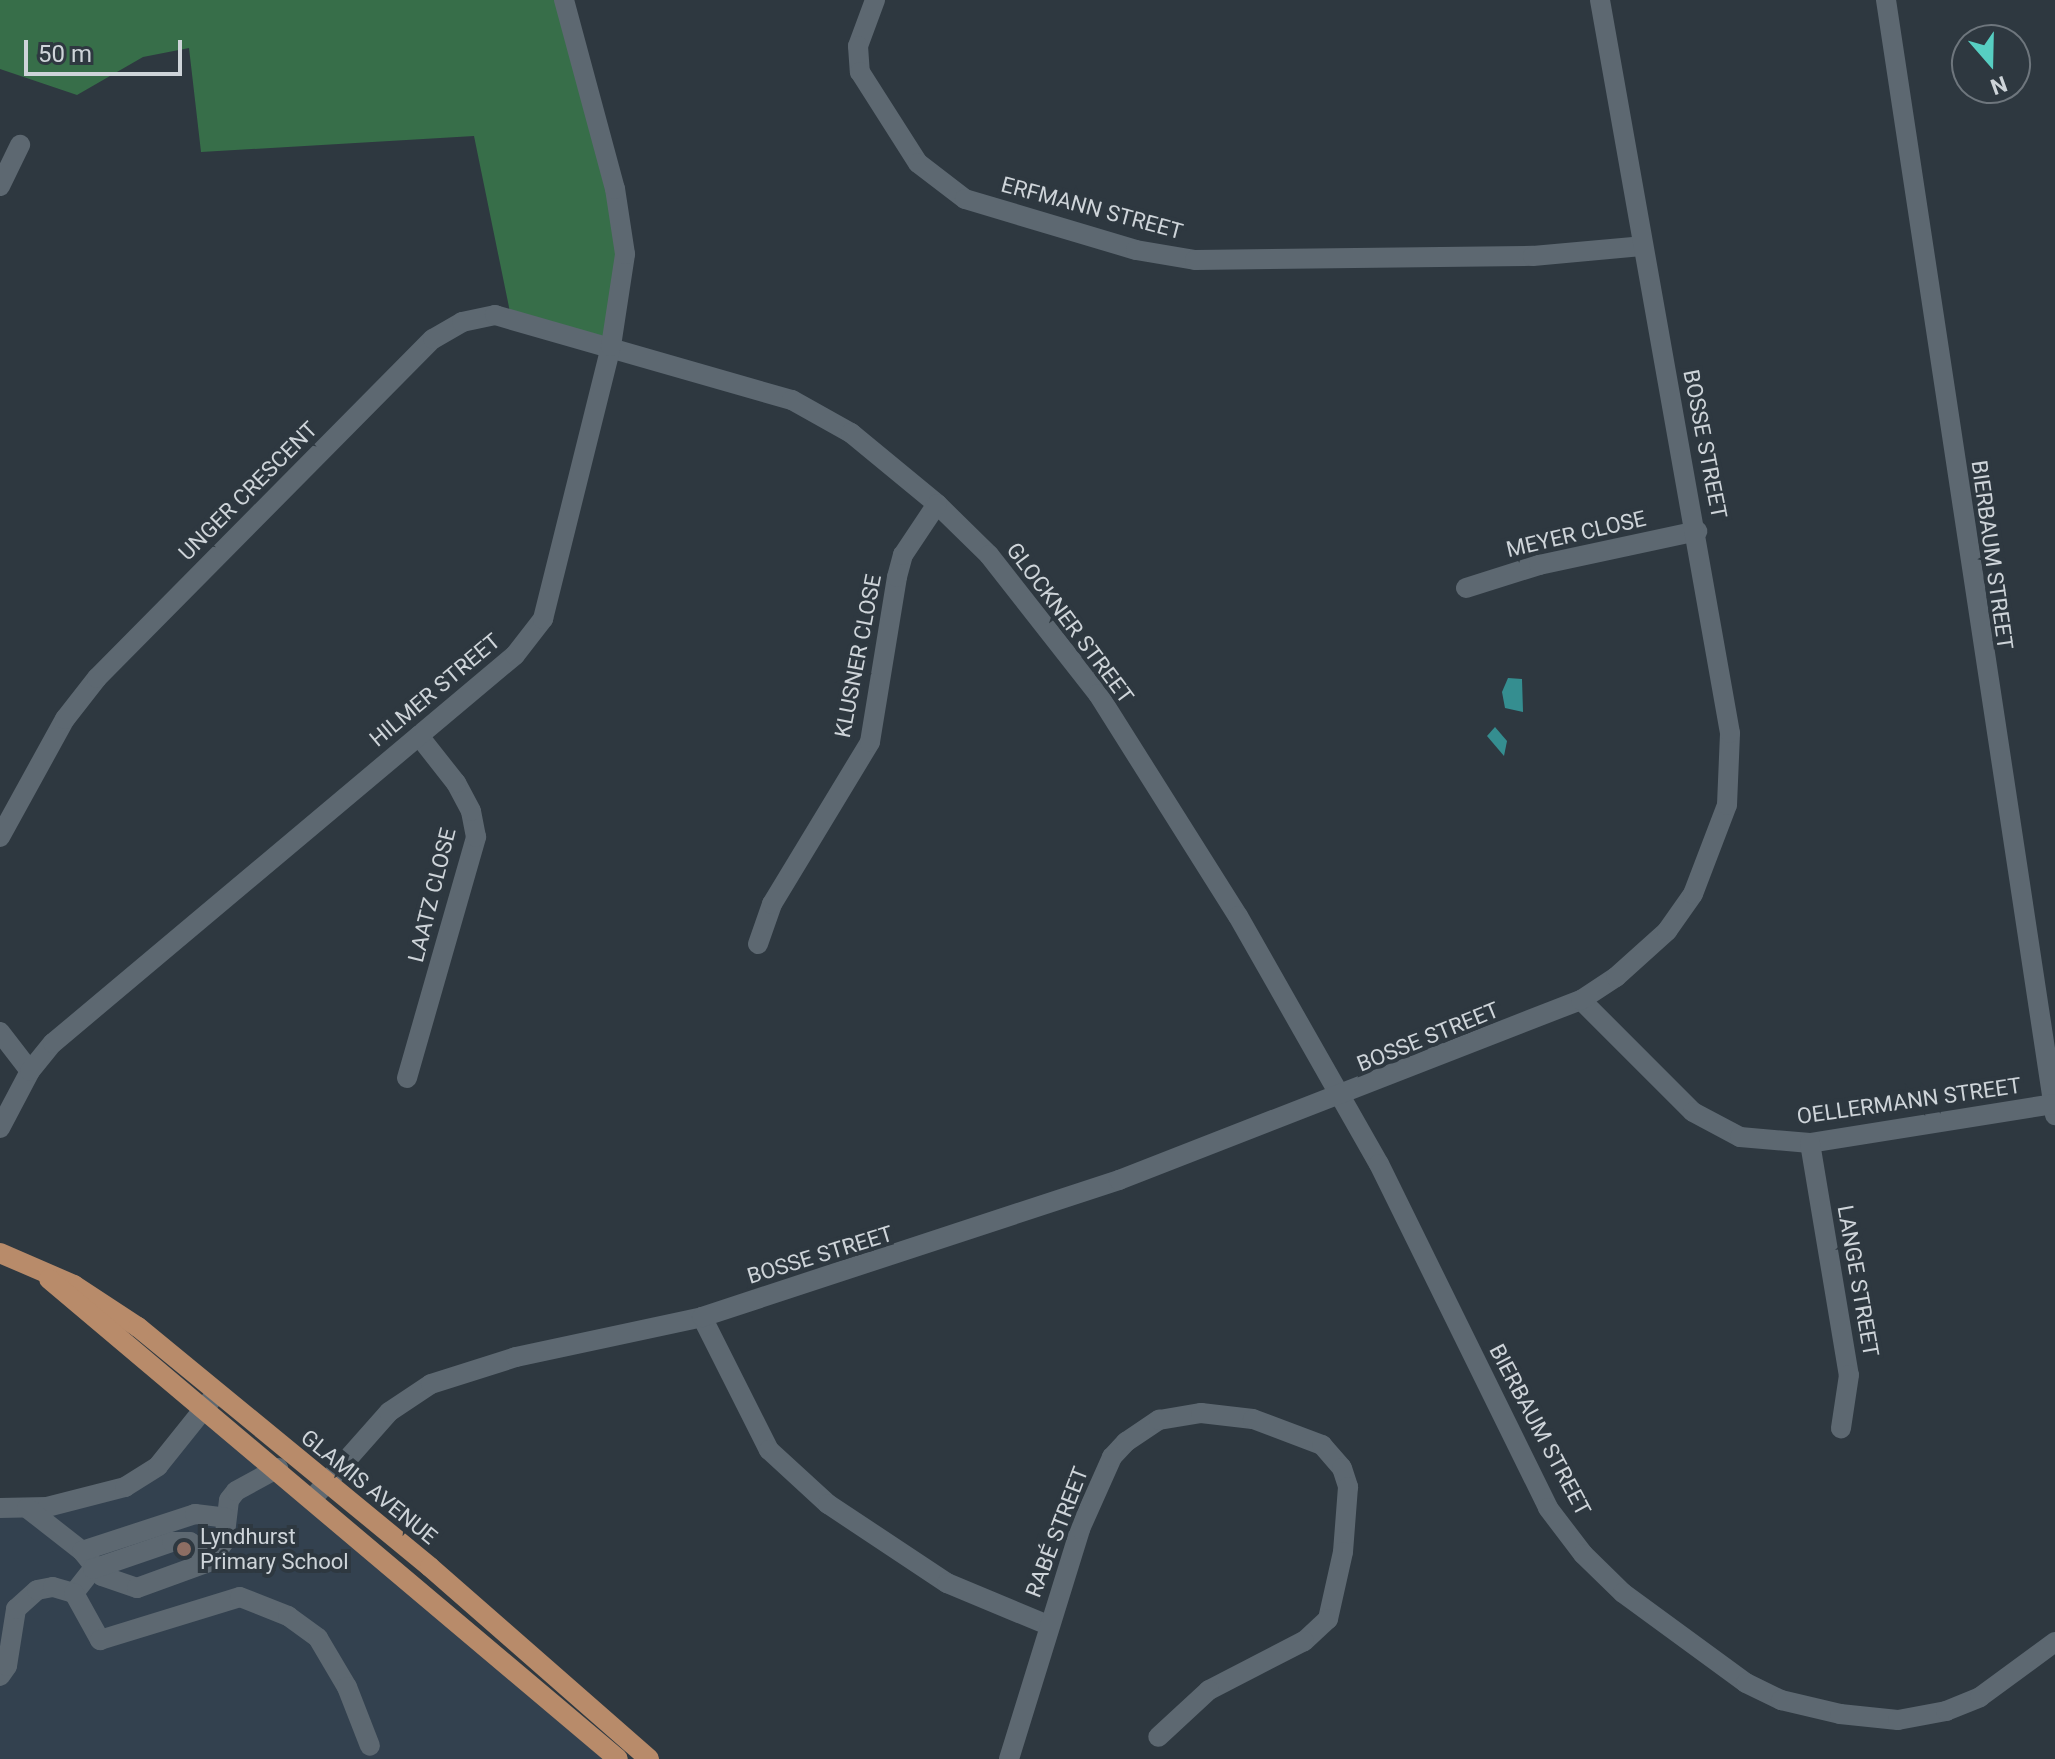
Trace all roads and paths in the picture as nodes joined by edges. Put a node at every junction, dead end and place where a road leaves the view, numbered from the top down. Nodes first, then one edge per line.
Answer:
1 (564, 0) edge
2 (875, 0) edge
3 (1600, 0) edge
4 (1886, 0) edge
5 (20, 145) dead end
6 (0, 186) edge
7 (1642, 246) junction
8 (611, 346) junction
9 (937, 504) junction
10 (1697, 531) junction
11 (1466, 588) dead end
12 (419, 736) junction
13 (0, 837) edge
14 (758, 944) dead end
15 (1581, 1000) junction
16 (0, 1032) edge
17 (30, 1071) junction
18 (407, 1078) dead end
19 (1341, 1097) junction
20 (2054, 1110) edge
21 (0, 1128) edge
22 (1810, 1143) junction
23 (0, 1253) edge
24 (702, 1317) junction
25 (211, 1400) junction
26 (1841, 1428) dead end
27 (278, 1468) junction
28 (327, 1482) junction
29 (313, 1498) junction
30 (69, 1500) junction
31 (0, 1508) edge
32 (27, 1508) junction
33 (226, 1518) junction
34 (82, 1554) junction
35 (211, 1561) junction
36 (430, 1567) junction
37 (413, 1588) junction
38 (74, 1593) junction
39 (485, 1617) junction
40 (1048, 1625) junction
41 (469, 1635) junction
42 (2055, 1642) edge
43 (0, 1676) edge
44 (549, 1685) junction
45 (1158, 1737) dead end
46 (370, 1746) dead end
47 (618, 1759) edge
48 (649, 1759) edge
49 (1009, 1759) edge

1 - 8 street, HILMER STREET
2 - 7 street, ERFMANN STREET
3 - 7 street, BOSSE STREET
4 - 20 street, BIERBAUM STREET
5 - 6 street
7 - 10 street, BOSSE STREET
8 - 9 street, GLOCKNER STREET
8 - 12 street, HILMER STREET
8 - 13 street, UNGER CRESCENT
9 - 14 street, KLUSNER CLOSE
9 - 19 street, GLOCKNER STREET
10 - 11 street, MEYER CLOSE
10 - 15 street, BOSSE STREET
12 - 17 street, HILMER STREET
12 - 18 street, LAATZ CLOSE
15 - 19 street, BOSSE STREET
15 - 22 street, OELLERMANN STREET
16 - 17 street
17 - 21 street, HILMER STREET
19 - 24 street, BOSSE STREET
19 - 42 street, BIERBAUM STREET
20 - 22 street, OELLERMANN STREET
22 - 26 street, LANGE STREET
23 - 25 main road, GLAMIS AVENUE
24 - 28 street, BOSSE STREET
24 - 40 street, RABÉ STREET
25 - 27 main road, GLAMIS AVENUE
25 - 28 main road, GLAMIS AVENUE
25 - 30 street
27 - 29 main road, GLAMIS AVENUE
27 - 33 street
28 - 29 street, BOSSE STREET
28 - 36 main road, GLAMIS AVENUE
29 - 37 main road, GLAMIS AVENUE
30 - 32 street
30 - 34 street
31 - 32 street
32 - 34 street
33 - 34 street
33 - 35 street
34 - 35 street
34 - 35 street
34 - 38 street
36 - 37 main road
36 - 39 main road, GLAMIS AVENUE
37 - 41 main road, GLAMIS AVENUE
38 - 43 street
38 - 46 street
39 - 41 main road
39 - 44 main road, GLAMIS AVENUE
40 - 45 street, RABÉ STREET
40 - 49 street, RABÉ STREET
41 - 44 main road, GLAMIS AVENUE
44 - 47 main road, GLAMIS AVENUE
44 - 48 main road, GLAMIS AVENUE

